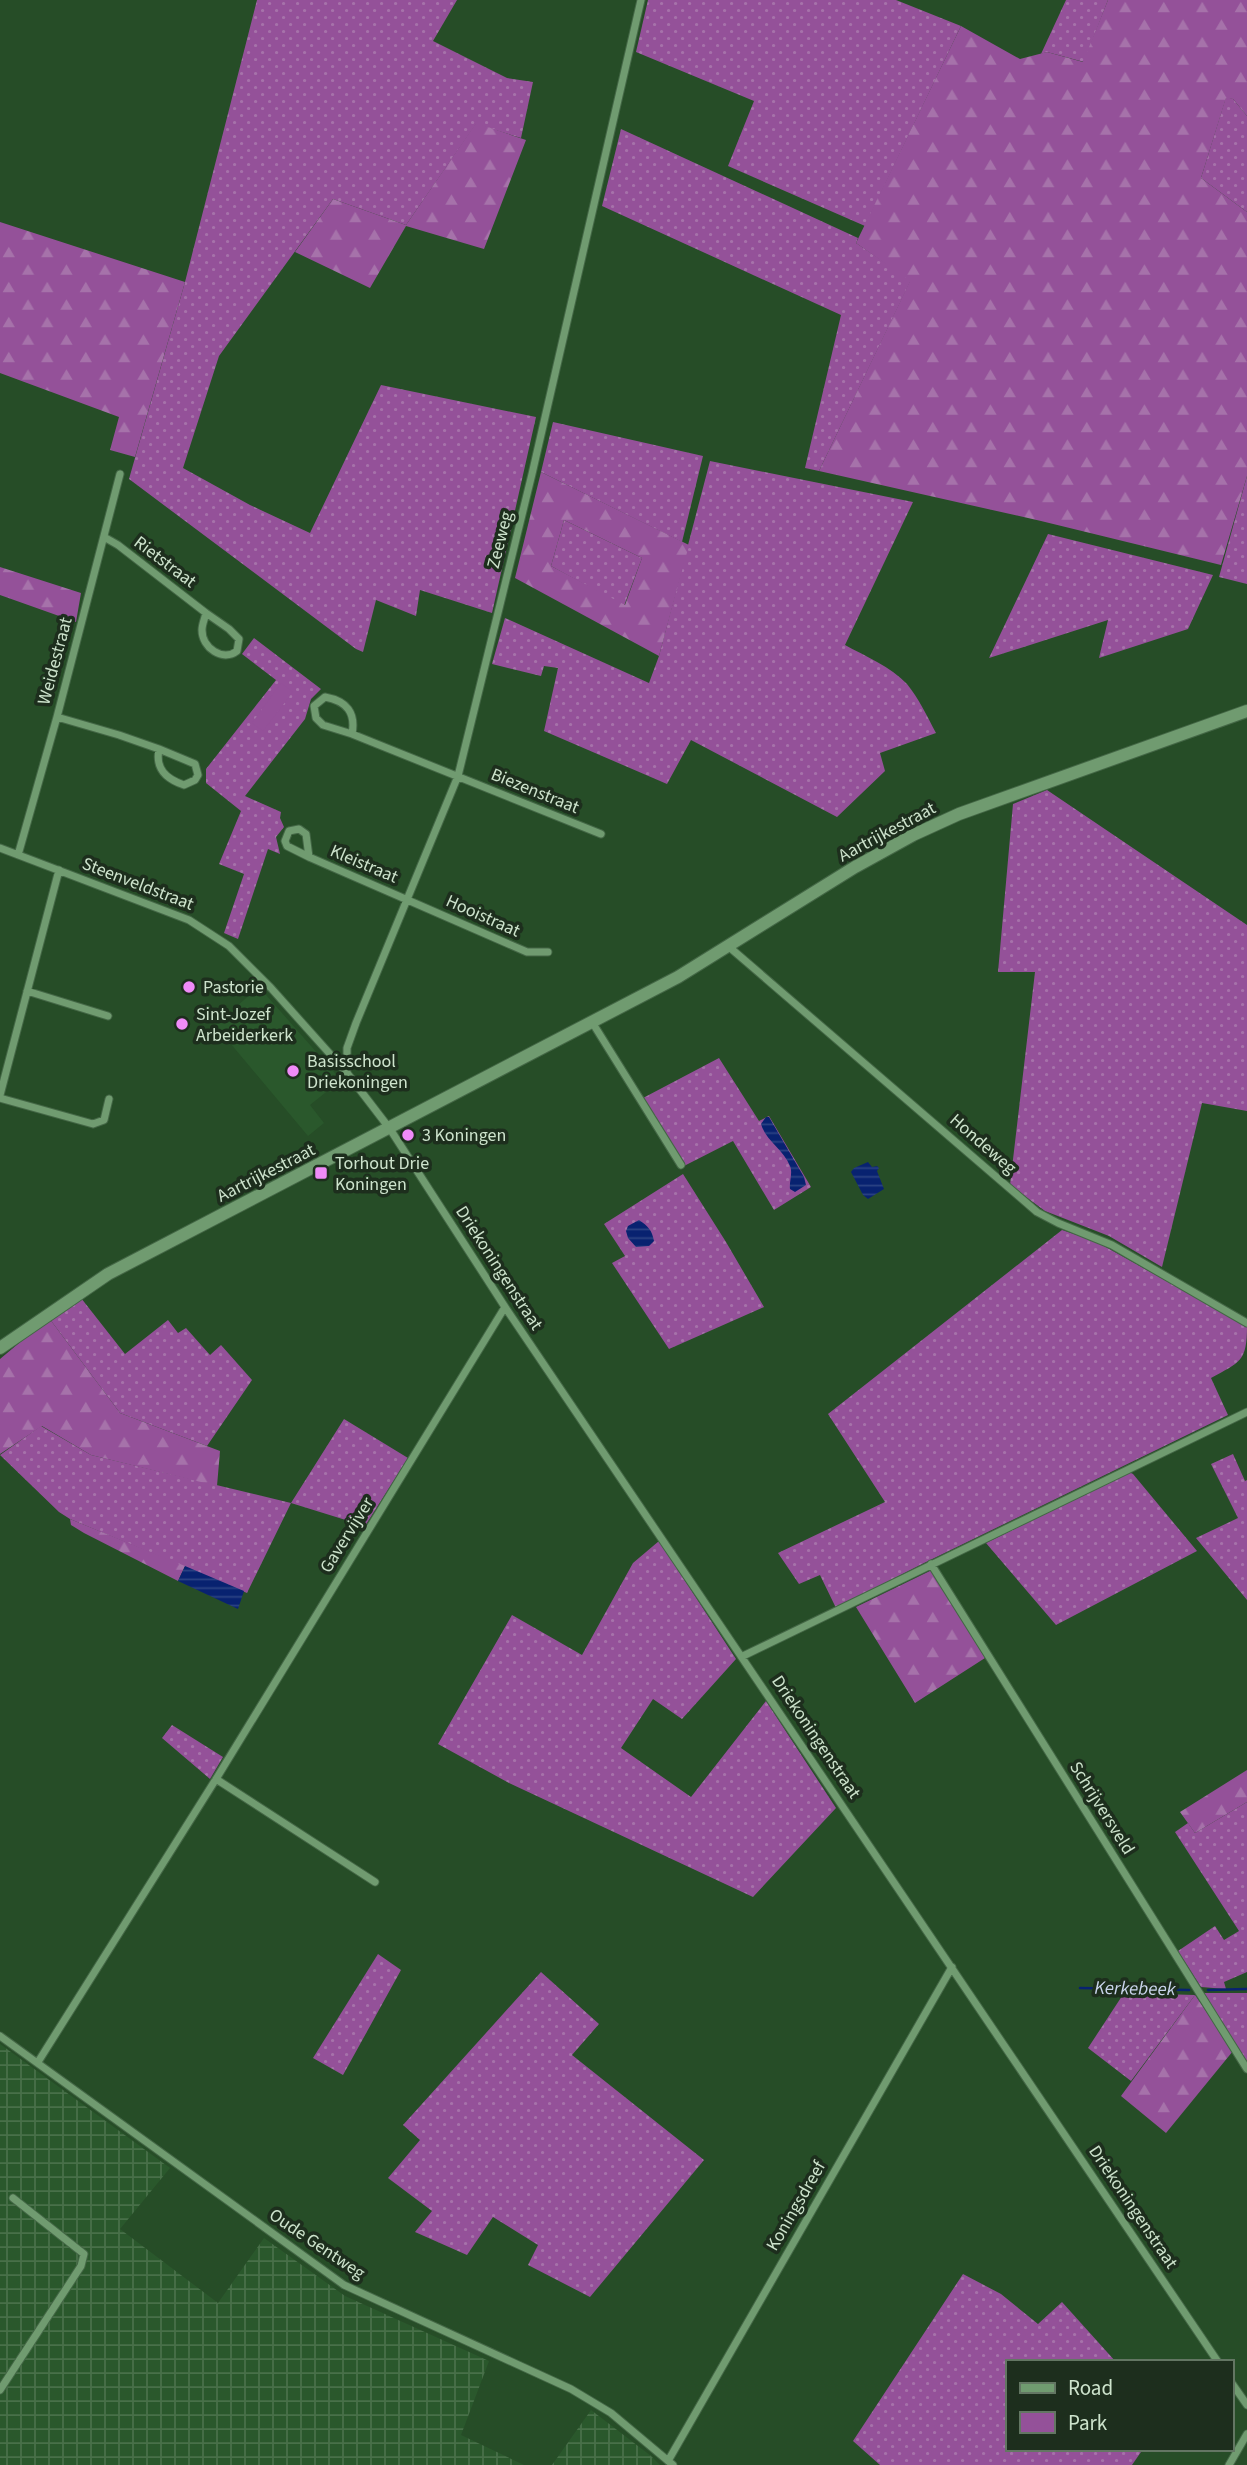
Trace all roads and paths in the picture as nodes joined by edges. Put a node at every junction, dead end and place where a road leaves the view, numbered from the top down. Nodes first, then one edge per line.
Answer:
1 (641, 0) edge
2 (120, 474) dead end
3 (104, 537) junction
4 (206, 613) junction
5 (1247, 710) edge
6 (57, 717) junction
7 (352, 734) junction
8 (159, 749) junction
9 (458, 776) junction
10 (601, 834) dead end
11 (0, 848) edge
12 (18, 855) junction
13 (309, 857) dead end
14 (59, 870) junction
15 (407, 899) junction
16 (727, 946) junction
17 (548, 952) dead end
18 (27, 991) junction
19 (108, 1017) dead end
20 (592, 1023) junction
21 (347, 1073) junction
22 (0, 1097) edge
23 (108, 1099) dead end
24 (390, 1129) junction
25 (681, 1165) dead end
26 (505, 1307) junction
27 (1247, 1323) edge
28 (0, 1348) edge
29 (1247, 1412) edge
30 (930, 1564) junction
31 (743, 1656) junction
32 (216, 1779) junction
33 (375, 1882) dead end
34 (952, 1967) junction
35 (0, 2036) edge
36 (38, 2062) junction
37 (1247, 2069) edge
38 (13, 2198) dead end
39 (1217, 2360) edge
40 (1233, 2385) edge
41 (0, 2390) edge
42 (1247, 2405) edge
43 (1247, 2434) edge
44 (670, 2463) edge
45 (1229, 2465) edge

1 - 9 street, Zeeweg
2 - 3 street, Weidestraat
3 - 4 street, Rietstraat
3 - 6 street, Weidestraat
4 - 4 street, Rietstraat
5 - 16 street, Aartrijkestraat
6 - 8 street
6 - 12 street, Weidestraat
7 - 7 street, Biezenstraat
7 - 9 street, Biezenstraat
8 - 8 street
9 - 10 street, Biezenstraat
9 - 15 street, Zeeweg
11 - 12 street, Steenveldstraat
12 - 14 street, Steenveldstraat
13 - 15 street, Kleistraat
14 - 18 street
14 - 21 street, Steenveldstraat
15 - 17 street, Hooistraat
15 - 21 street, Zeeweg
16 - 20 street, Aartrijkestraat
16 - 27 street, Hondeweg
18 - 19 street
18 - 22 street
20 - 24 street, Aartrijkestraat
20 - 25 street
21 - 24 street, Steenveldstraat
22 - 23 street
24 - 26 street, Driekoningenstraat
24 - 28 street, Aartrijkestraat
26 - 31 street, Driekoningenstraat
26 - 32 street, Gavervijver
29 - 30 street
30 - 31 street
30 - 37 street, Schrijversveld
31 - 34 street, Driekoningenstraat
32 - 33 street
32 - 36 street, Gavervijver
34 - 39 street, Driekoningenstraat
34 - 44 street, Koningsdreef
35 - 36 street, Oude Gentweg
36 - 44 street, Oude Gentweg
38 - 41 street
40 - 42 street
43 - 45 street

